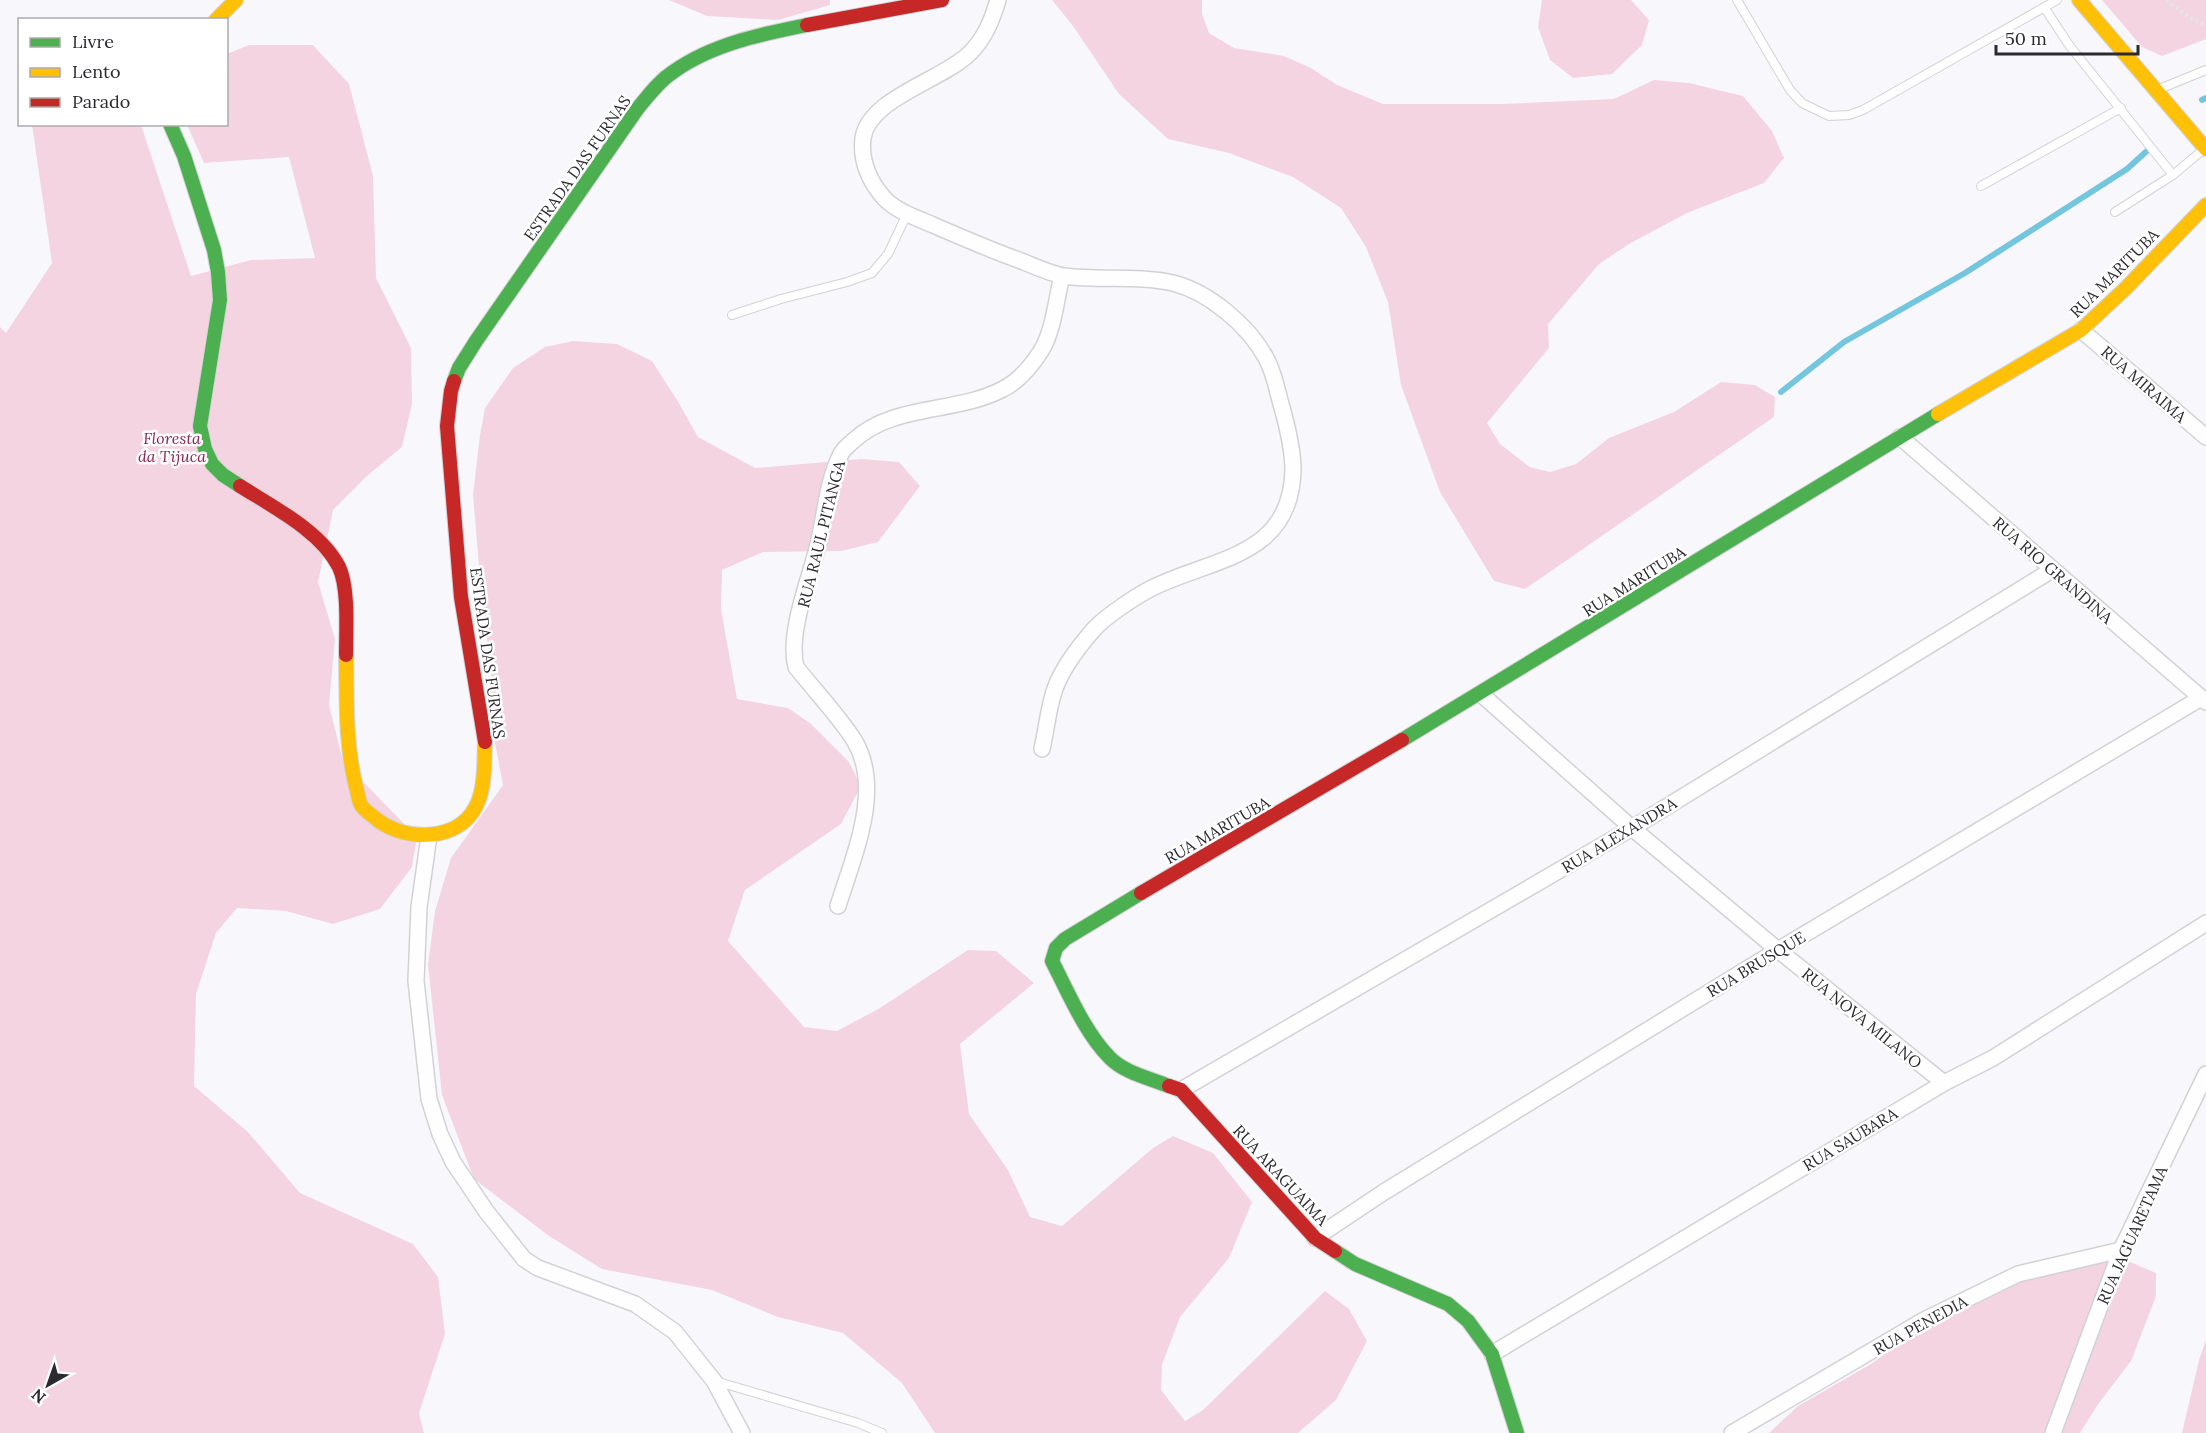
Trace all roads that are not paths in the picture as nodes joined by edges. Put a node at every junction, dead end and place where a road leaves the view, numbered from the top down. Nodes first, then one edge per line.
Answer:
1 (236, 0) edge
2 (942, 0) edge
3 (998, 0) edge
4 (1737, 0) edge
5 (2057, 0) edge
6 (2079, 0) edge
7 (2044, 7) junction
8 (218, 18) edge
9 (2206, 70) edge
10 (2156, 91) junction
11 (2121, 108) junction
12 (171, 126) edge
13 (2206, 148) edge
14 (2173, 175) junction
15 (1981, 186) dead end
16 (2206, 205) edge
17 (2115, 212) dead end
18 (907, 214) junction
19 (1062, 276) junction
20 (732, 315) dead end
21 (2081, 330) junction
22 (1900, 437) junction
23 (2206, 437) edge
24 (2052, 570) junction
25 (1481, 694) junction
26 (2204, 700) edge
27 (1042, 749) dead end
28 (1632, 828) junction
29 (429, 836) junction
30 (838, 906) dead end
31 (2206, 923) edge
32 (1778, 950) junction
33 (1053, 951) joint
34 (2206, 1074) edge
35 (1944, 1083) junction
36 (1180, 1090) junction
37 (1315, 1238) junction
38 (2121, 1250) junction
39 (1492, 1354) junction
40 (714, 1381) junction
41 (742, 1433) edge
42 (882, 1433) edge
43 (1517, 1433) edge
44 (1732, 1433) edge
45 (2053, 1433) edge

1 - 8 main road
2 - 29 main road, ESTRADA DAS FURNAS
3 - 18 street
4 - 7 lane
5 - 7 lane
6 - 10 main road
7 - 11 lane
9 - 10 lane
10 - 13 main road
11 - 14 lane
11 - 15 lane
12 - 29 main road, ESTRADA DAS FURNAS
13 - 14 lane
14 - 17 lane
16 - 21 main road, RUA MARITUBA
18 - 19 street
18 - 20 lane
19 - 27 street
19 - 30 street, RUA RAUL PITANGA
21 - 22 main road, RUA MARITUBA
21 - 23 street, RUA MIRAIMA
22 - 24 street, RUA RIO GRANDINA
22 - 25 main road, RUA MARITUBA
24 - 26 street, RUA RIO GRANDINA
24 - 28 street, RUA ALEXANDRA
25 - 28 street, RUA NOVA MILANO
25 - 33 main road, RUA MARITUBA
26 - 32 street, RUA BRUSQUE
28 - 32 street, RUA NOVA MILANO
28 - 36 street, RUA ALEXANDRA
29 - 40 street
31 - 35 street, RUA SAUBARA
32 - 35 street, RUA NOVA MILANO
32 - 37 street, RUA BRUSQUE
33 - 36 main road, RUA ARAGUAIMA
34 - 38 street, RUA JAGUARETAMA
35 - 39 street, RUA SAUBARA
36 - 37 main road, RUA ARAGUAIMA
37 - 39 main road, RUA ARAGUAIMA
38 - 44 street, RUA PENEDIA
38 - 45 street, RUA JAGUARETAMA
39 - 43 main road, RUA ARAGUAIMA
40 - 41 street
40 - 42 lane

